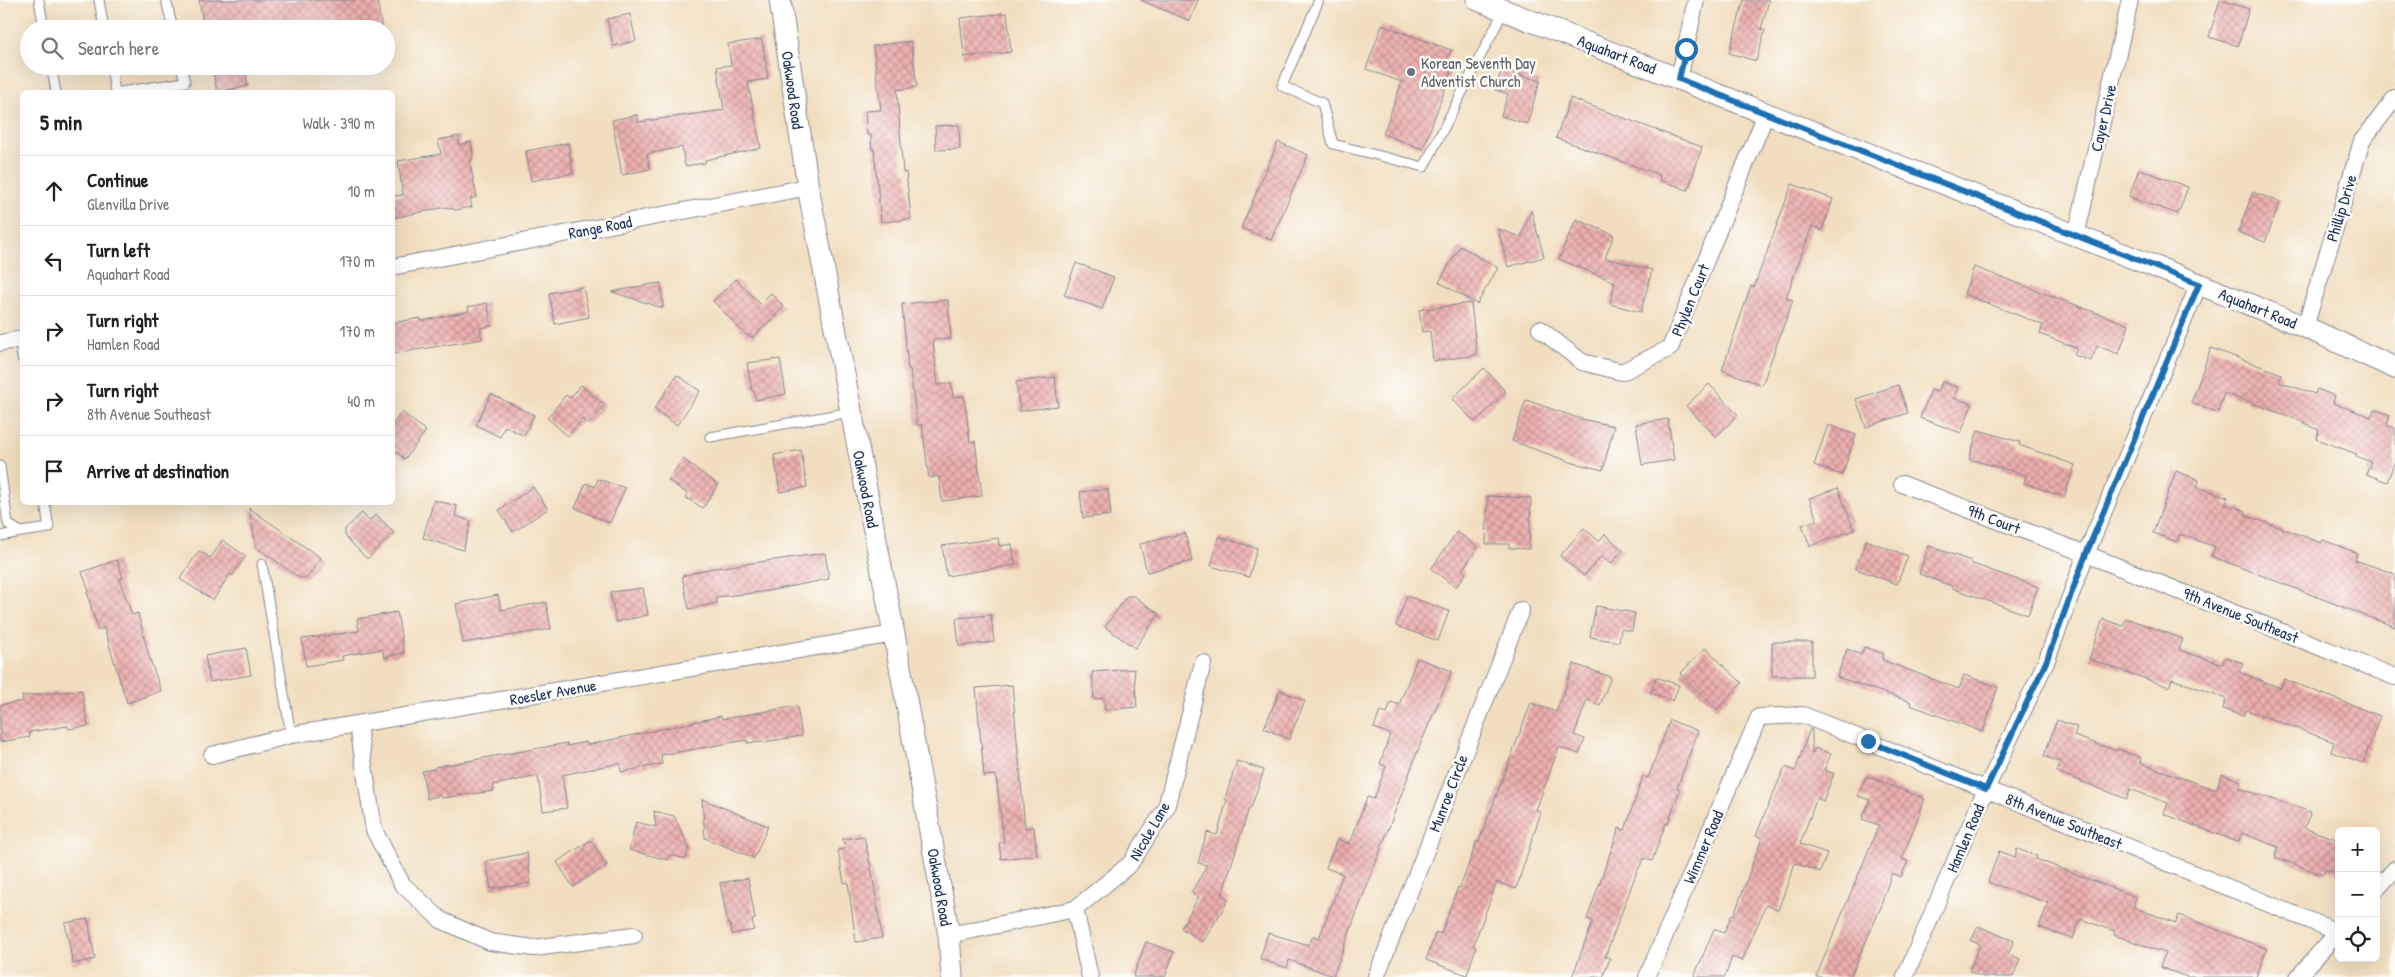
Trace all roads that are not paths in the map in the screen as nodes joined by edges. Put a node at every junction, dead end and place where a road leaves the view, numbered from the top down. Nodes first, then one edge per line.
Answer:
1 (39, 0) edge
2 (99, 0) edge
3 (166, 0) edge
4 (780, 0) edge
5 (1319, 0) edge
6 (1478, 0) edge
7 (1696, 0) edge
8 (2130, 0) edge
9 (1504, 10) junction
10 (42, 20) edge
11 (102, 20) edge
12 (171, 20) edge
13 (53, 75) edge
14 (113, 75) edge
15 (183, 75) edge
16 (1679, 79) junction
17 (56, 90) edge
18 (116, 90) edge
19 (133, 90) edge
20 (2395, 98) edge
21 (1766, 114) junction
22 (808, 187) junction
23 (2076, 236) junction
24 (395, 266) edge
25 (2199, 284) junction
26 (2304, 327) junction
27 (1540, 329) dead end
28 (20, 339) edge
29 (0, 343) edge
30 (2395, 368) edge
31 (851, 412) junction
32 (710, 437) dead end
33 (0, 466) edge
34 (1902, 484) dead end
35 (45, 505) edge
36 (21, 532) junction
37 (0, 536) edge
38 (2086, 554) junction
39 (262, 564) dead end
40 (1521, 610) dead end
41 (894, 634) junction
42 (1203, 663) dead end
43 (2395, 677) edge
44 (1759, 717) joint
45 (358, 726) junction
46 (291, 736) junction
47 (212, 754) dead end
48 (1986, 789) junction
49 (2395, 869) edge
50 (2380, 886) edge
51 (1075, 909) junction
52 (2335, 931) edge
53 (634, 935) dead end
54 (949, 935) junction
55 (2335, 935) edge
56 (952, 977) edge
57 (1090, 977) edge
58 (1376, 977) edge
59 (1647, 977) edge
60 (1905, 977) edge
61 (2298, 977) edge

1 - 10 lane
2 - 11 lane
3 - 12 lane
4 - 22 street, Oakwood Road
5 - 9 lane
6 - 9 street, Aquahart Road
7 - 16 street
8 - 23 street, Cayer Drive
9 - 16 street, Aquahart Road
13 - 17 lane
14 - 18 lane
15 - 19 lane
16 - 21 street, Aquahart Road
20 - 26 street, Phillip Drive
21 - 23 street, Aquahart Road
21 - 27 street, Phylen Court
22 - 24 street, Range Road
22 - 31 street, Oakwood Road
23 - 25 street, Aquahart Road
25 - 26 street, Aquahart Road
25 - 38 street, Hamlen Road
26 - 30 street, Aquahart Road
28 - 29 street
31 - 32 lane
31 - 41 street, Oakwood Road
33 - 36 lane
34 - 38 street, 9th Court
35 - 36 lane
36 - 37 lane
38 - 43 street, 9th Avenue Southeast
38 - 48 street, Hamlen Road
39 - 46 lane
40 - 58 street, Munroe Circle
41 - 45 street, Roesler Avenue
41 - 54 street, Oakwood Road
42 - 51 street, Nicole Lane
44 - 48 street, 8th Avenue Southeast
44 - 59 street, Wimmer Road
45 - 46 street, Roesler Avenue
45 - 53 street
46 - 47 street, Roesler Avenue
48 - 52 street, 8th Avenue Southeast
48 - 60 street, Hamlen Road
49 - 50 street
51 - 54 street, Nicole Lane
51 - 57 street
54 - 56 street, Oakwood Road
55 - 61 street

